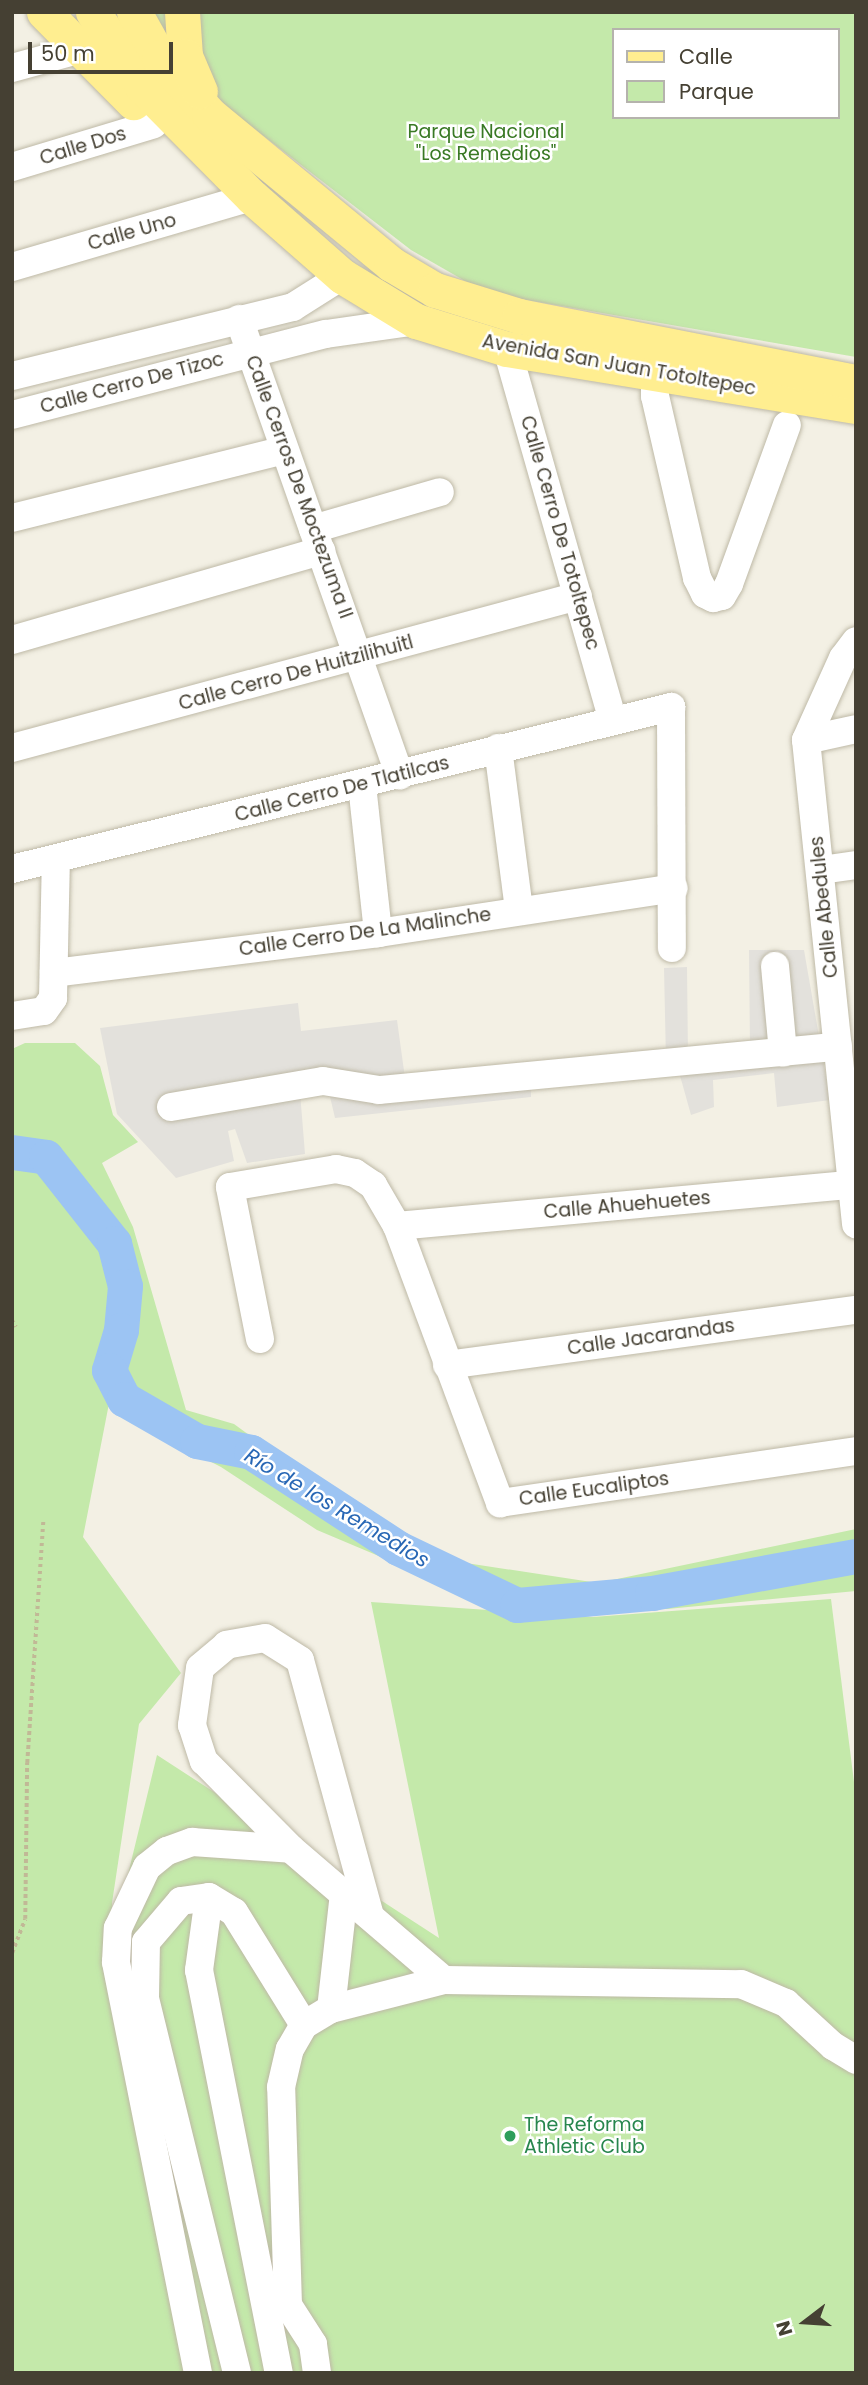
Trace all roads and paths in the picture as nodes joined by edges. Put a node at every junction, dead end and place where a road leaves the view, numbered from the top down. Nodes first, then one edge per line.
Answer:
1 (44, 12) edge
2 (93, 12) edge
3 (134, 12) edge
4 (181, 12) edge
5 (81, 49) junction
6 (12, 68) edge
7 (209, 114) junction
8 (154, 124) junction
9 (202, 148) junction
10 (12, 167) edge
11 (251, 197) junction
12 (12, 267) edge
13 (342, 276) junction
14 (239, 319) junction
15 (416, 321) junction
16 (507, 349) junction
17 (249, 352) junction
18 (655, 372) junction
19 (12, 376) edge
20 (856, 382) edge
21 (856, 406) edge
22 (12, 415) edge
23 (787, 425) dead end
24 (285, 450) junction
25 (440, 492) dead end
26 (12, 518) edge
27 (317, 540) junction
28 (578, 596) junction
29 (12, 640) edge
30 (856, 641) edge
31 (361, 657) junction
32 (612, 718) junction
33 (856, 729) edge
34 (806, 740) junction
35 (12, 748) edge
36 (498, 748) junction
37 (400, 775) junction
38 (362, 785) junction
39 (56, 859) junction
40 (856, 865) edge
41 (12, 869) edge
42 (821, 870) junction
43 (674, 888) junction
44 (519, 909) junction
45 (379, 933) junction
46 (672, 948) dead end
47 (775, 966) dead end
48 (54, 973) junction
49 (12, 1016) edge
50 (838, 1047) junction
51 (783, 1053) junction
52 (171, 1107) dead end
53 (853, 1184) edge
54 (856, 1224) edge
55 (397, 1226) junction
56 (856, 1310) edge
57 (12, 1320) edge
58 (16, 1327) dead end
59 (260, 1339) dead end
60 (447, 1365) junction
61 (856, 1451) edge
62 (43, 1519) dead end
63 (291, 1849) junction
64 (344, 1894) junction
65 (209, 1897) junction
66 (370, 1916) junction
67 (12, 1953) edge
68 (444, 1980) junction
69 (331, 2009) junction
70 (304, 2025) junction
71 (856, 2060) edge
72 (275, 2303) junction
73 (222, 2307) junction
74 (184, 2315) junction
75 (279, 2371) edge
76 (198, 2373) edge
77 (237, 2373) edge
78 (317, 2373) edge

1 - 5 main road
2 - 9 main road, Avenida San Juan Totoltepec
3 - 7 main road, Avenida San Juan Totoltepec
4 - 7 main road
5 - 6 street
5 - 8 main road
7 - 20 main road, Avenida San Juan Totoltepec
8 - 9 main road
8 - 10 street, Calle Dos
9 - 11 main road, Avenida San Juan Totoltepec
11 - 12 street, Calle Uno
11 - 13 main road, Avenida San Juan Totoltepec
13 - 14 street, Calle Cerro De Tizoc
13 - 15 main road, Avenida San Juan Totoltepec
14 - 17 street, Calle Cerros De Moctezuma II
14 - 19 street, Calle Cerro De Tizoc
15 - 16 main road, Avenida San Juan Totoltepec
15 - 17 street, Calle Cerro De Tizoc
16 - 18 main road, Avenida San Juan Totoltepec
16 - 28 street, Calle Cerro De Totoltepec
17 - 22 street, Calle Cerro De Tizoc
17 - 24 street, Calle Cerros De Moctezuma II
18 - 21 main road, Avenida San Juan Totoltepec
18 - 23 street
24 - 26 street
24 - 27 street, Calle Cerros De Moctezuma II
25 - 27 street
27 - 29 street
27 - 31 street, Calle Cerros De Moctezuma II
28 - 31 street, Calle Cerro De Huitzilihuitl
28 - 32 street, Calle Cerro De Totoltepec
30 - 34 street
31 - 35 street, Calle Cerro De Huitzilihuitl
31 - 37 street, Calle Cerros De Moctezuma II
32 - 36 street, Calle Cerro De Tlatilcas
32 - 43 street, Calle Cerro De Tlatilcas
33 - 34 street
34 - 42 street, Calle Abedules
36 - 37 street, Calle Cerro De Tlatilcas
36 - 44 street
37 - 38 street, Calle Cerro De Tlatilcas
38 - 39 street, Calle Cerro De Tlatilcas
38 - 45 street
39 - 41 street, Calle Cerro De Tlatilcas
39 - 48 street
40 - 42 street
42 - 50 street, Calle Abedules
43 - 44 street, Calle Cerro De La Malinche
43 - 46 street
44 - 45 street, Calle Cerro De La Malinche
45 - 48 street, Calle Cerro De La Malinche
47 - 51 street
48 - 49 street
50 - 51 street
50 - 53 street, Calle Abedules
51 - 52 street
53 - 54 street, Calle Abedules
53 - 55 street, Calle Ahuehuetes
55 - 59 street, Calle Eucaliptos
55 - 60 street, Calle Eucaliptos
56 - 60 street, Calle Jacarandas
57 - 58 path
60 - 61 street, Calle Eucaliptos
62 - 67 path
63 - 64 street
63 - 66 street
63 - 74 street
64 - 66 street
64 - 69 street
65 - 70 street
65 - 72 street
65 - 73 street
66 - 68 street
68 - 69 street
68 - 71 street
69 - 70 street
70 - 72 street
72 - 73 street
72 - 75 street
72 - 78 street
73 - 74 street
73 - 77 street
74 - 76 street

